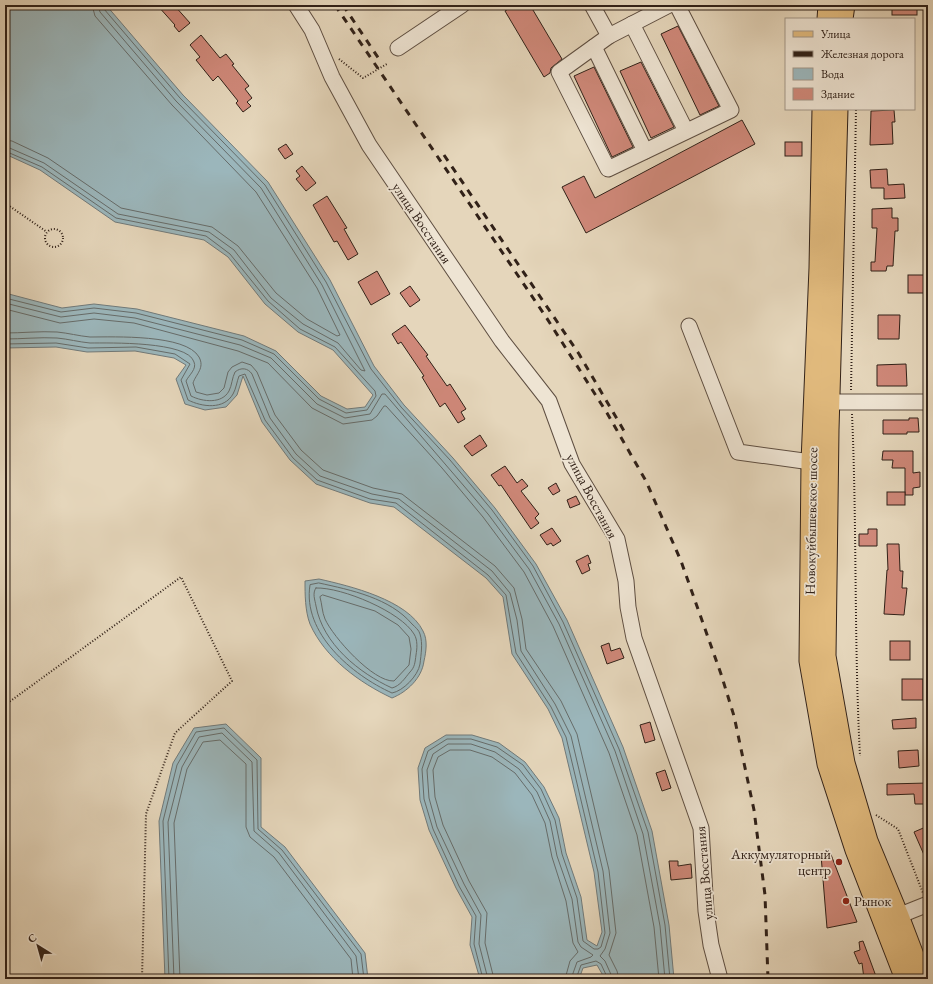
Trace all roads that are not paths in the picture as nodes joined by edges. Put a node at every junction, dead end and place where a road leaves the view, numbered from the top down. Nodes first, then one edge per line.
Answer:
1 (296, 5) edge
2 (462, 5) edge
3 (592, 5) edge
4 (669, 5) edge
5 (677, 5) edge
6 (828, 5) edge
7 (845, 5) edge
8 (827, 18) edge
9 (843, 18) edge
10 (632, 24) junction
11 (609, 36) junction
12 (594, 47) junction
13 (398, 48) dead end
14 (822, 110) edge
15 (838, 110) edge
16 (686, 132) junction
17 (645, 151) junction
18 (689, 326) dead end
19 (830, 402) junction
20 (928, 402) edge
21 (811, 462) junction
22 (928, 904) edge
23 (891, 919) junction
24 (720, 979) edge
25 (905, 979) edge
26 (923, 979) edge

1 - 24 street, улица Восстания
2 - 13 street
3 - 11 street
4 - 10 street
5 - 16 street
6 - 8 main road
7 - 9 main road
10 - 11 street
10 - 16 street
11 - 12 street
12 - 17 street
12 - 17 street
14 - 21 main road, Новокуйбышевское шоссе
15 - 19 main road, Новокуйбышевское шоссе
16 - 17 street
18 - 21 street
19 - 20 street
19 - 23 main road, Новокуйбышевское шоссе
21 - 23 main road, Новокуйбышевское шоссе
22 - 23 street
23 - 25 main road
23 - 26 main road

